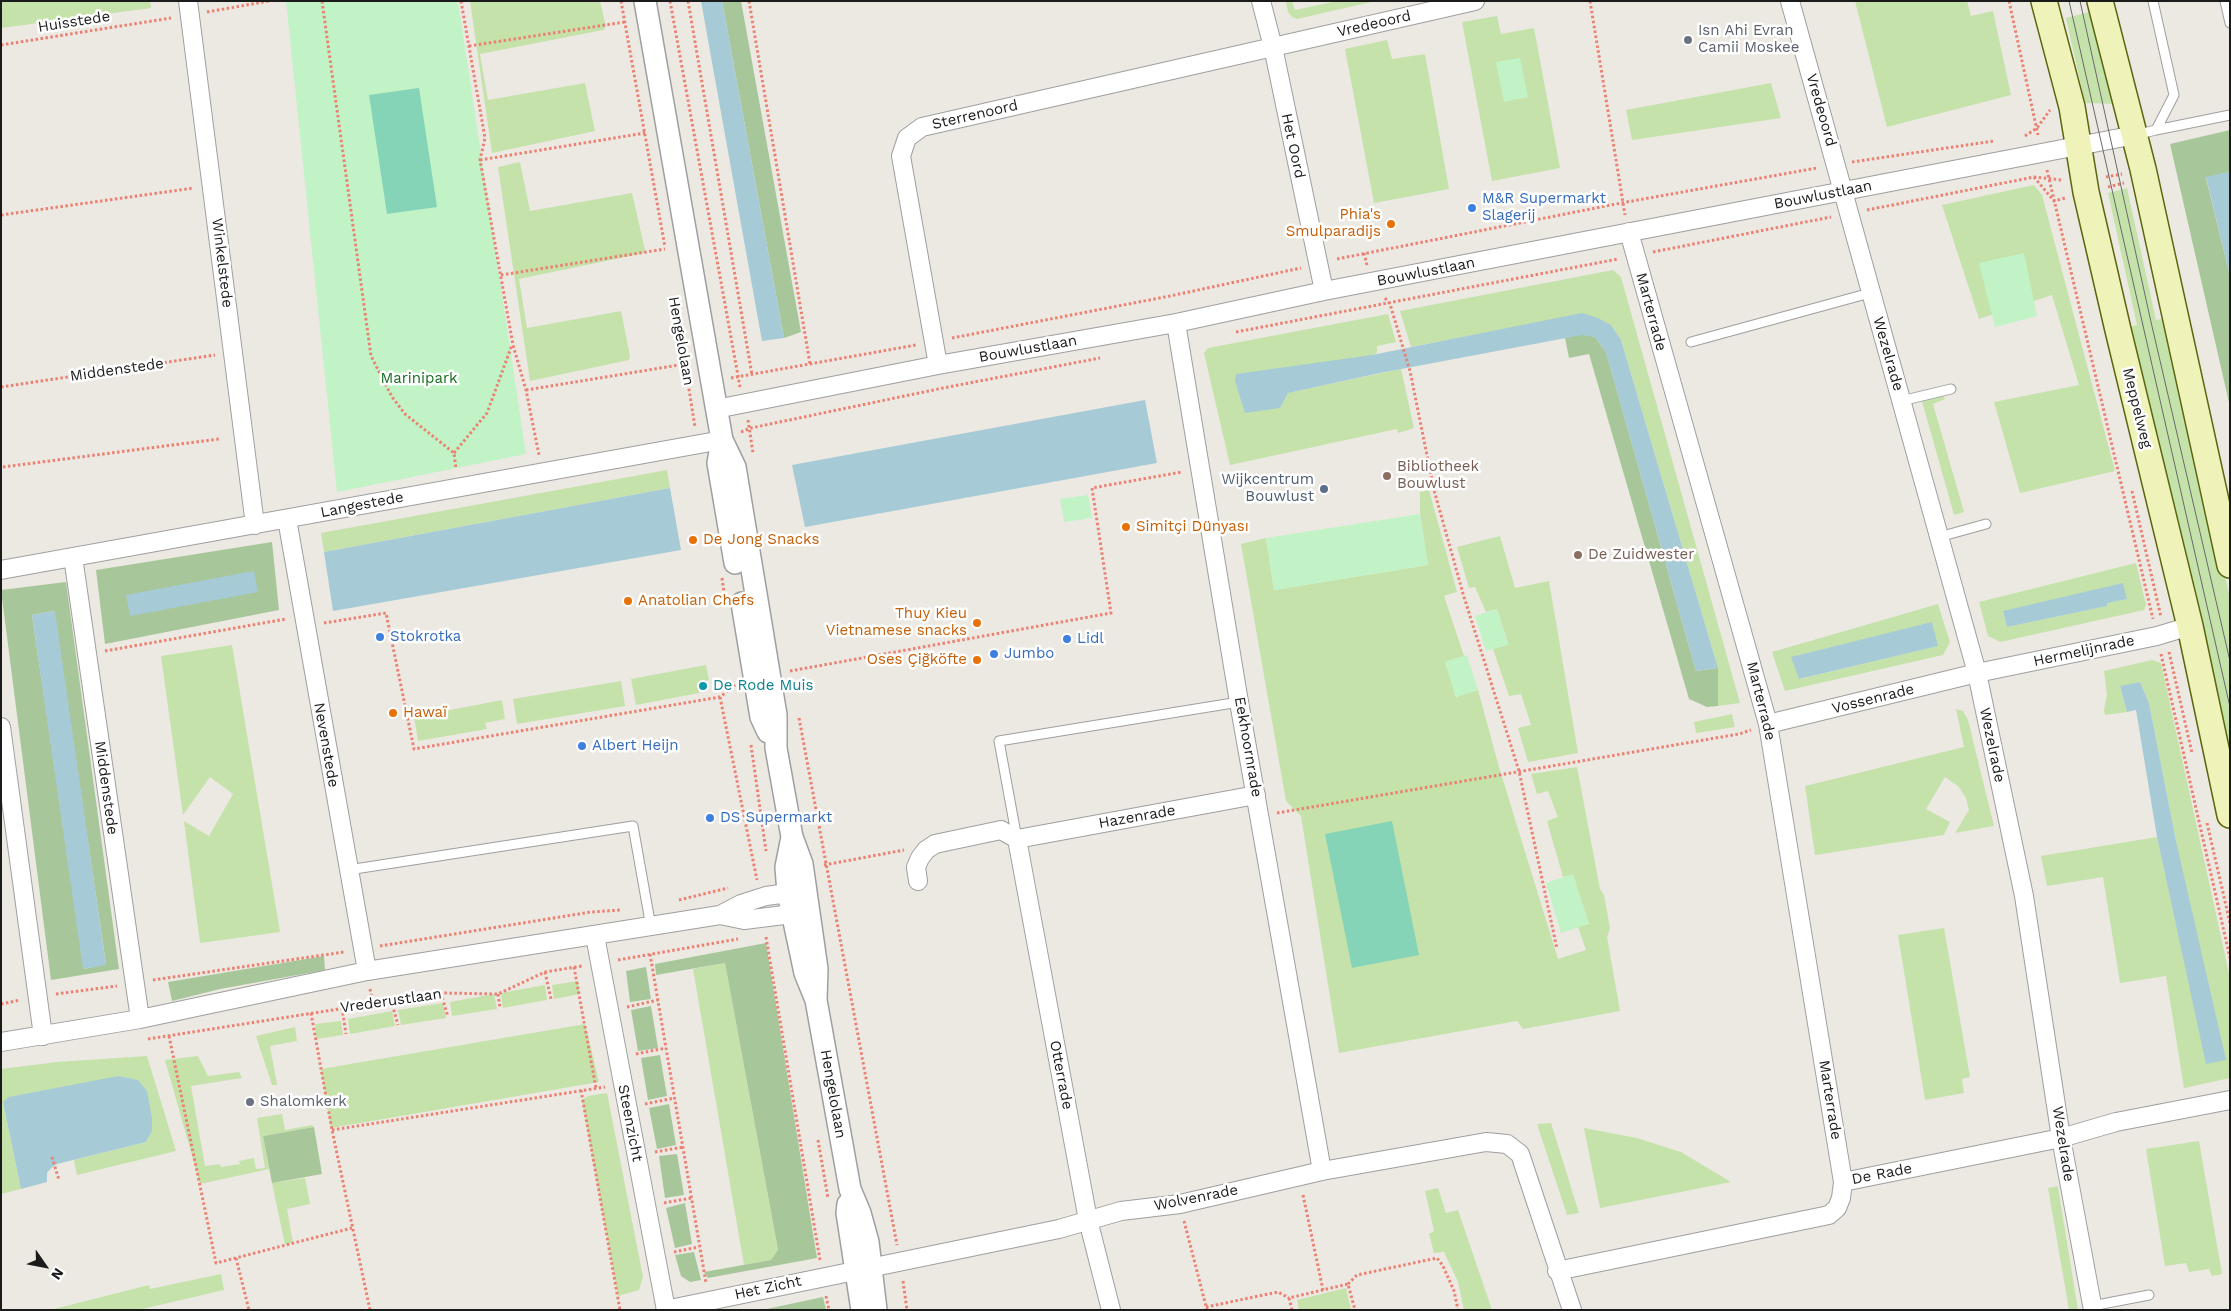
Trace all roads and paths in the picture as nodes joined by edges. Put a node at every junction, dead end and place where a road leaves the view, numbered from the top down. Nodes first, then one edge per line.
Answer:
1 (269, 1) edge
2 (322, 1) edge
3 (461, 1) edge
4 (621, 1) edge
5 (645, 1) edge
6 (688, 1) edge
7 (749, 1) edge
8 (1261, 1) edge
9 (1475, 1) edge
10 (1590, 1) edge
11 (1790, 1) edge
12 (2009, 1) edge
13 (2044, 1) edge
14 (2100, 1) edge
15 (2153, 1) edge
16 (2225, 1) edge
17 (189, 8) edge
18 (625, 22) junction
19 (2230, 23) edge
20 (1, 45) edge
21 (469, 46) junction
22 (1273, 47) junction
23 (2230, 115) edge
24 (2037, 128) junction
25 (644, 133) junction
26 (2146, 133) junction
27 (2015, 138) dead end
28 (1996, 140) dead end
29 (2080, 146) junction
30 (2043, 153) junction
31 (480, 160) junction
32 (1836, 164) junction
33 (212, 186) junction
34 (1842, 191) junction
35 (2054, 201) junction
36 (1622, 203) junction
37 (1849, 214) junction
38 (1, 215) edge
39 (1629, 232) junction
40 (665, 249) junction
41 (1636, 255) junction
42 (667, 258) dead end
43 (1317, 264) junction
44 (501, 275) junction
45 (1324, 291) junction
46 (1870, 293) junction
47 (1176, 323) junction
48 (1228, 333) dead end
49 (932, 342) junction
50 (1401, 342) dead end
51 (1691, 342) dead end
52 (513, 345) junction
53 (234, 353) junction
54 (684, 354) dead end
55 (1105, 357) dead end
56 (685, 364) junction
57 (810, 364) junction
58 (938, 365) junction
59 (752, 375) junction
60 (712, 382) junction
61 (1, 387) edge
62 (689, 388) junction
63 (1951, 389) dead end
64 (526, 390) junction
65 (1901, 401) junction
66 (716, 408) junction
67 (751, 428) dead end
68 (218, 439) dead end
69 (722, 440) junction
70 (698, 444) junction
71 (454, 453) junction
72 (2, 468) edge
73 (1202, 469) junction
74 (542, 473) junction
75 (457, 487) junction
76 (287, 519) junction
77 (1986, 524) dead end
78 (255, 525) junction
79 (1939, 537) junction
80 (73, 557) junction
81 (2230, 566) edge
82 (1, 570) edge
83 (721, 571) dead end
84 (726, 600) dead end
85 (304, 621) junction
86 (2190, 626) junction
87 (2157, 636) junction
88 (87, 654) junction
89 (790, 671) dead end
90 (1977, 673) junction
91 (742, 680) dead end
92 (720, 697) junction
93 (1239, 702) junction
94 (1768, 724) junction
95 (1, 727) edge
96 (1519, 771) junction
97 (1256, 794) junction
98 (2230, 815) edge
99 (1260, 816) junction
100 (792, 837) junction
101 (1017, 838) junction
102 (935, 844) junction
103 (826, 865) dead end
104 (347, 870) junction
105 (757, 881) dead end
106 (918, 882) dead end
107 (788, 893) junction
108 (800, 908) junction
109 (720, 915) junction
110 (651, 927) junction
111 (595, 936) junction
112 (766, 937) junction
113 (758, 938) dead end
114 (772, 938) dead end
115 (741, 939) dead end
116 (1557, 948) dead end
117 (650, 954) junction
118 (2230, 958) edge
119 (600, 963) junction
120 (574, 967) junction
121 (367, 971) junction
122 (545, 972) junction
123 (441, 993) junction
124 (498, 994) junction
125 (551, 999) dead end
126 (392, 1000) junction
127 (658, 1000) junction
128 (342, 1008) junction
129 (500, 1008) dead end
130 (610, 1011) junction
131 (311, 1013) junction
132 (448, 1017) dead end
133 (140, 1019) junction
134 (398, 1025) dead end
135 (346, 1034) dead end
136 (43, 1036) junction
137 (169, 1036) junction
138 (143, 1039) dead end
139 (1, 1042) edge
140 (666, 1048) junction
141 (618, 1057) junction
142 (623, 1084) junction
143 (596, 1088) junction
144 (581, 1090) junction
145 (674, 1098) junction
146 (2230, 1100) edge
147 (628, 1107) junction
148 (332, 1130) junction
149 (2061, 1138) junction
150 (682, 1147) junction
151 (637, 1156) junction
152 (52, 1157) dead end
153 (1322, 1171) junction
154 (1299, 1176) junction
155 (58, 1180) dead end
156 (1843, 1182) junction
157 (691, 1198) junction
158 (1180, 1204) junction
159 (646, 1207) junction
160 (1088, 1220) junction
161 (352, 1228) junction
162 (700, 1247) junction
163 (656, 1256) junction
164 (236, 1258) junction
165 (863, 1268) junction
166 (1557, 1270) junction
167 (823, 1276) junction
168 (1348, 1284) junction
169 (1323, 1290) junction
170 (2149, 1295) dead end
171 (1289, 1298) junction
172 (708, 1300) junction
173 (2092, 1308) edge
174 (1206, 1309) edge
175 (249, 1310) edge
176 (370, 1310) edge
177 (620, 1310) edge
178 (666, 1310) edge
179 (829, 1310) edge
180 (862, 1310) edge
181 (876, 1310) edge
182 (1111, 1310) edge
183 (1292, 1310) edge
184 (1355, 1310) edge
185 (1458, 1310) edge
186 (1572, 1310) edge

1 - 17 path, Huisstede
2 - 71 path
3 - 21 path
4 - 18 path
5 - 60 street, Hengelolaan
6 - 59 path
7 - 57 path
8 - 22 street, Het Oord
9 - 22 street, Vredeoord
10 - 36 path
11 - 32 street, Vredeoord
12 - 24 path
13 - 29 main road, Meppelweg
14 - 26 main road
15 - 26 lane
16 - 19 lane
17 - 20 path, Huisstede
17 - 33 street, Winkelstede
18 - 21 path
18 - 25 path
21 - 31 path
22 - 43 street, Het Oord
22 - 49 street, Sterrenoord
23 - 26 lane
24 - 27 path
24 - 30 path
25 - 31 path
25 - 40 path
26 - 29 street, Bouwlustlaan
26 - 81 main road
28 - 32 path, Bouwlustlaan
29 - 30 street, Bouwlustlaan
29 - 86 main road, Meppelweg
30 - 34 street, Bouwlustlaan
30 - 35 path
31 - 44 path
32 - 34 street, Vredeoord
32 - 36 path, Bouwlustlaan
33 - 38 path
33 - 53 street, Winkelstede
34 - 37 street, Wezelrade
34 - 39 street, Bouwlustlaan
35 - 37 path, Bouwlustlaan
35 - 87 path
36 - 43 path, Bouwlustlaan
37 - 41 path, Bouwlustlaan
37 - 46 street, Wezelrade
39 - 41 street, Marterrade
39 - 45 street, Bouwlustlaan
40 - 42 path
40 - 44 path
41 - 48 path, Bouwlustlaan
41 - 94 street, Marterrade
43 - 45 street, Het Oord
43 - 49 path, Bouwlustlaan
44 - 52 path
45 - 47 street, Bouwlustlaan
46 - 51 lane
46 - 65 street, Wezelrade
47 - 58 street, Bouwlustlaan
47 - 73 street, Eekhoornrade
49 - 57 path, Bouwlustlaan
49 - 58 street, Sterrenoord
50 - 96 path
52 - 64 path
52 - 71 path
53 - 61 path, Middenstede
53 - 78 street, Winkelstede
54 - 56 path, Hengelolaan
55 - 67 path, Bouwlustlaan
56 - 62 path, Hengelolaan
56 - 64 path
57 - 59 path, Bouwlustlaan
58 - 66 street, Bouwlustlaan
59 - 60 path, Bouwlustlaan
60 - 62 path, Bouwlustlaan
60 - 66 street, Hengelolaan
62 - 70 path, Hengelolaan
63 - 65 lane
64 - 74 path
65 - 79 street, Wezelrade
66 - 69 street, Hengelolaan
68 - 72 path
69 - 70 street, Langestede
69 - 100 street, Hengelolaan
70 - 74 street, Langestede
71 - 75 path
73 - 89 path
73 - 93 street, Eekhoornrade
74 - 75 street, Langestede
75 - 76 street, Langestede
76 - 78 street, Langestede
76 - 85 street, Nevenstede
77 - 79 lane
78 - 80 street, Langestede
79 - 90 street, Wezelrade
80 - 82 street, Langestede
80 - 88 street, Middenstede
83 - 84 path
85 - 88 path
85 - 92 path
85 - 104 street, Nevenstede
86 - 87 street, Hermelijnrade
86 - 98 main road, Meppelweg
87 - 90 street, Hermelijnrade
87 - 118 path
88 - 133 street, Middenstede
90 - 94 street, Vossenrade
90 - 149 street, Wezelrade
91 - 92 path
92 - 105 path
93 - 97 street, Eekhoornrade
93 - 101 lane
94 - 96 path
94 - 156 street, Marterrade
95 - 136 street
96 - 99 path
96 - 116 path
97 - 99 street, Eekhoornrade
97 - 101 street, Hazenrade
99 - 153 street, Eekhoornrade
100 - 107 street, Hengelolaan
100 - 108 street, Hengelolaan
101 - 102 street
101 - 160 street, Otterrade
102 - 103 path
102 - 106 street
104 - 110 lane
104 - 121 street, Nevenstede
107 - 108 street, Hengelolaan
107 - 109 street, Vrederustlaan
108 - 109 street, Vrederustlaan
108 - 165 street, Hengelolaan
109 - 110 street, Vrederustlaan
110 - 111 street, Vrederustlaan
111 - 119 street, Steenzicht
111 - 121 street, Vrederustlaan
112 - 113 path
112 - 114 path
112 - 167 path
115 - 117 path, Vrederustlaan
117 - 119 path, Vrederustlaan
117 - 127 path
119 - 120 path, Vrederustlaan
119 - 130 street, Steenzicht
120 - 122 path, Vrederustlaan
120 - 143 path
121 - 133 street, Vrederustlaan
122 - 124 path, Vrederustlaan
122 - 125 path
123 - 124 path, Vrederustlaan
123 - 126 path, Vrederustlaan
123 - 132 path
124 - 129 path
126 - 128 path, Vrederustlaan
126 - 134 path
127 - 130 path
127 - 140 path
128 - 131 path, Vrederustlaan
128 - 135 path
130 - 141 street, Steenzicht
131 - 137 path, Vrederustlaan
131 - 148 path
133 - 136 street, Vrederustlaan
136 - 139 street, Vrederustlaan
137 - 138 path, Vrederustlaan
137 - 164 path
140 - 141 path
140 - 145 path
141 - 142 street, Steenzicht
142 - 143 path
142 - 147 street, Steenzicht
143 - 144 path
144 - 148 path
144 - 177 path
145 - 147 path
145 - 150 path
146 - 149 street, De Rade
147 - 151 street, Steenzicht
148 - 161 path
149 - 156 street, De Rade
149 - 173 street, Wezelrade
150 - 151 path
150 - 157 path
151 - 159 street, Steenzicht
152 - 155 path
153 - 154 street, Wolvenrade
153 - 166 street, Wolvenrade
154 - 158 street, Wolvenrade
154 - 169 path
156 - 166 street, De Rade
157 - 159 path
157 - 162 path
158 - 160 street, Wolvenrade
158 - 174 path
159 - 163 street, Steenzicht
160 - 165 street, Wolvenrade
160 - 182 street, Otterrade
161 - 164 path
161 - 176 path
162 - 163 path
162 - 172 path
163 - 178 street, Steenzicht
164 - 175 path
165 - 167 street, Het Zicht
165 - 180 street, Hengelolaan
165 - 181 street, Hengelolaan
166 - 186 street
167 - 172 street, Het Zicht
167 - 179 path
168 - 169 path
168 - 184 path
168 - 185 path
169 - 171 path
170 - 173 lane
171 - 174 path
171 - 183 path
172 - 178 street, Het Zicht

